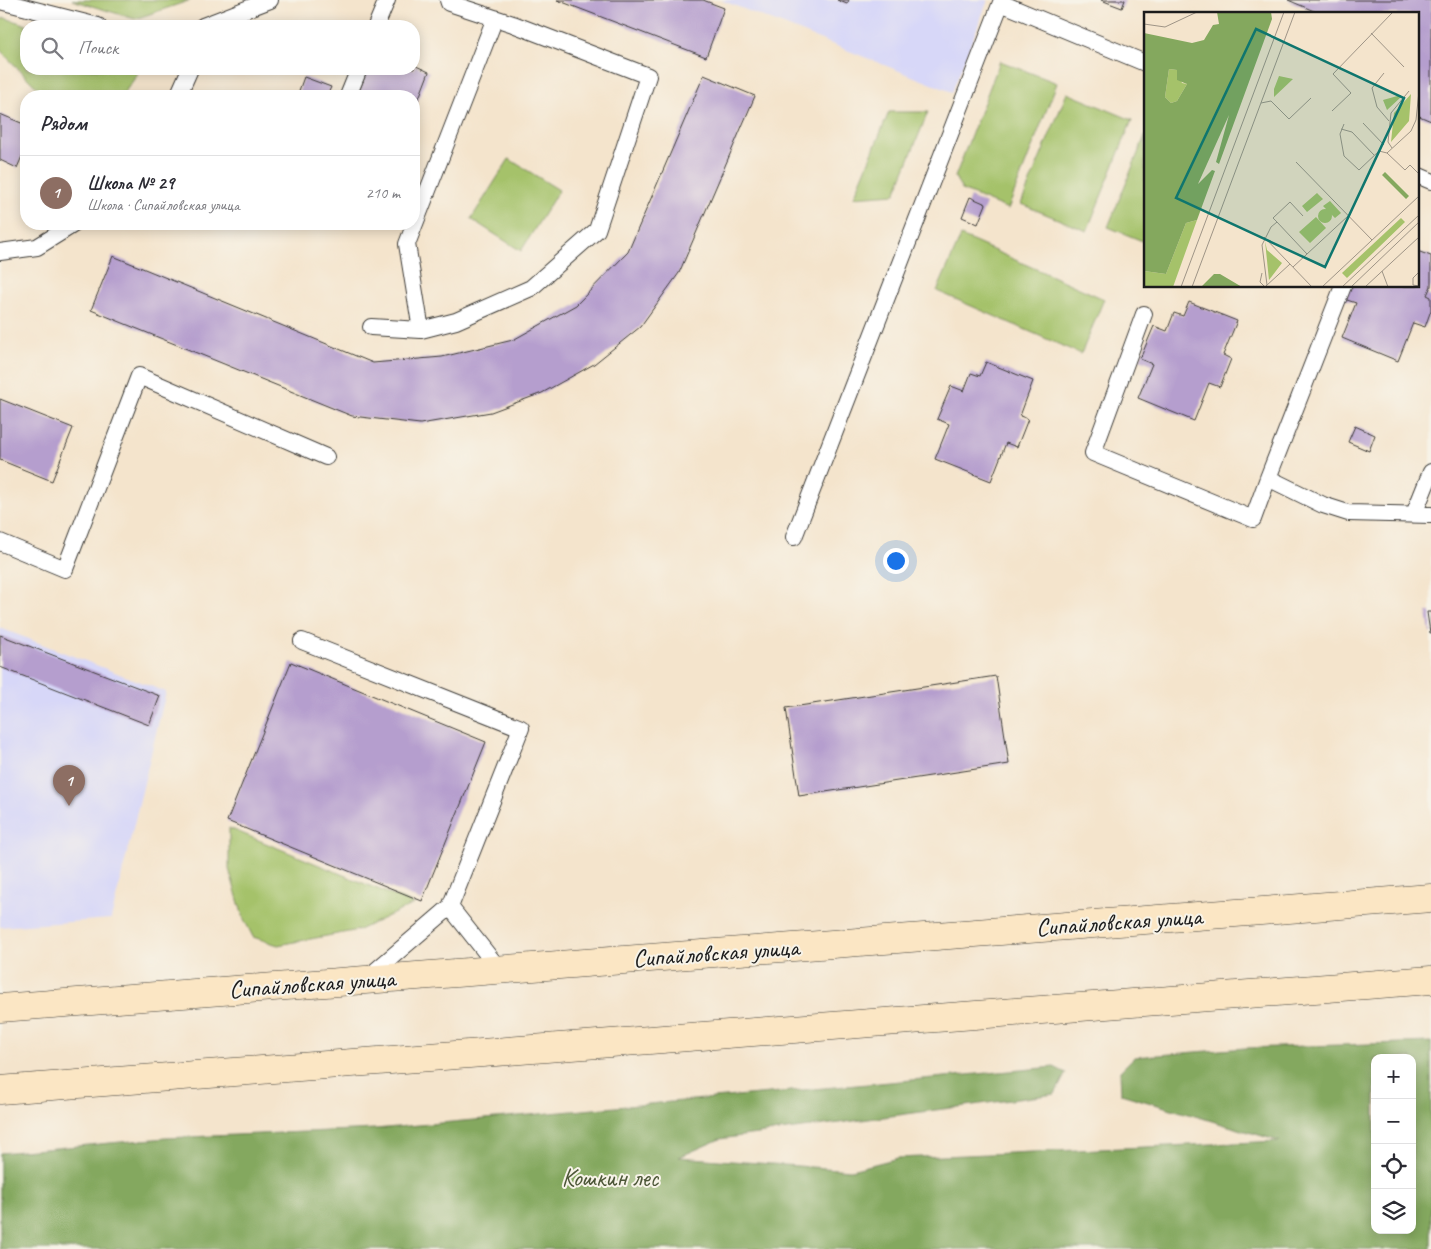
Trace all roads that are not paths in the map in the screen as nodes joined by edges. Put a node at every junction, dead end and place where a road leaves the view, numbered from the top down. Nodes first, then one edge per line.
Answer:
1 (270, 0) edge
2 (387, 0) edge
3 (0, 1) edge
4 (446, 1) edge
5 (1001, 2) edge
6 (495, 18) junction
7 (74, 20) edge
8 (222, 20) edge
9 (379, 20) edge
10 (1144, 63) edge
11 (187, 75) edge
12 (357, 75) edge
13 (181, 90) edge
14 (350, 90) edge
15 (1418, 175) edge
16 (1431, 181) edge
17 (420, 208) edge
18 (64, 230) edge
19 (412, 230) edge
20 (0, 252) edge
21 (1342, 288) edge
22 (1144, 314) dead end
23 (371, 327) dead end
24 (420, 330) junction
25 (326, 457) dead end
26 (1431, 472) edge
27 (1268, 478) junction
28 (1414, 514) junction
29 (1431, 515) edge
30 (794, 537) dead end
31 (0, 542) edge
32 (302, 642) dead end
33 (1431, 898) edge
34 (450, 907) junction
35 (500, 970) junction
36 (366, 980) junction
37 (1431, 980) edge
38 (0, 1008) edge
39 (0, 1090) edge

1 - 8 lane
2 - 9 lane
3 - 7 lane
4 - 6 lane
5 - 10 lane
5 - 30 lane
6 - 17 lane
6 - 24 lane
11 - 13 lane
12 - 14 lane
15 - 16 lane
18 - 20 lane
19 - 24 lane
21 - 27 lane
22 - 27 lane
23 - 24 lane
25 - 31 lane
26 - 28 lane
27 - 28 lane
28 - 29 lane
32 - 34 lane
33 - 35 main road, Сипайловская улица
34 - 35 lane
34 - 36 lane
35 - 36 main road, Сипайловская улица
36 - 38 main road, Сипайловская улица
37 - 39 main road

